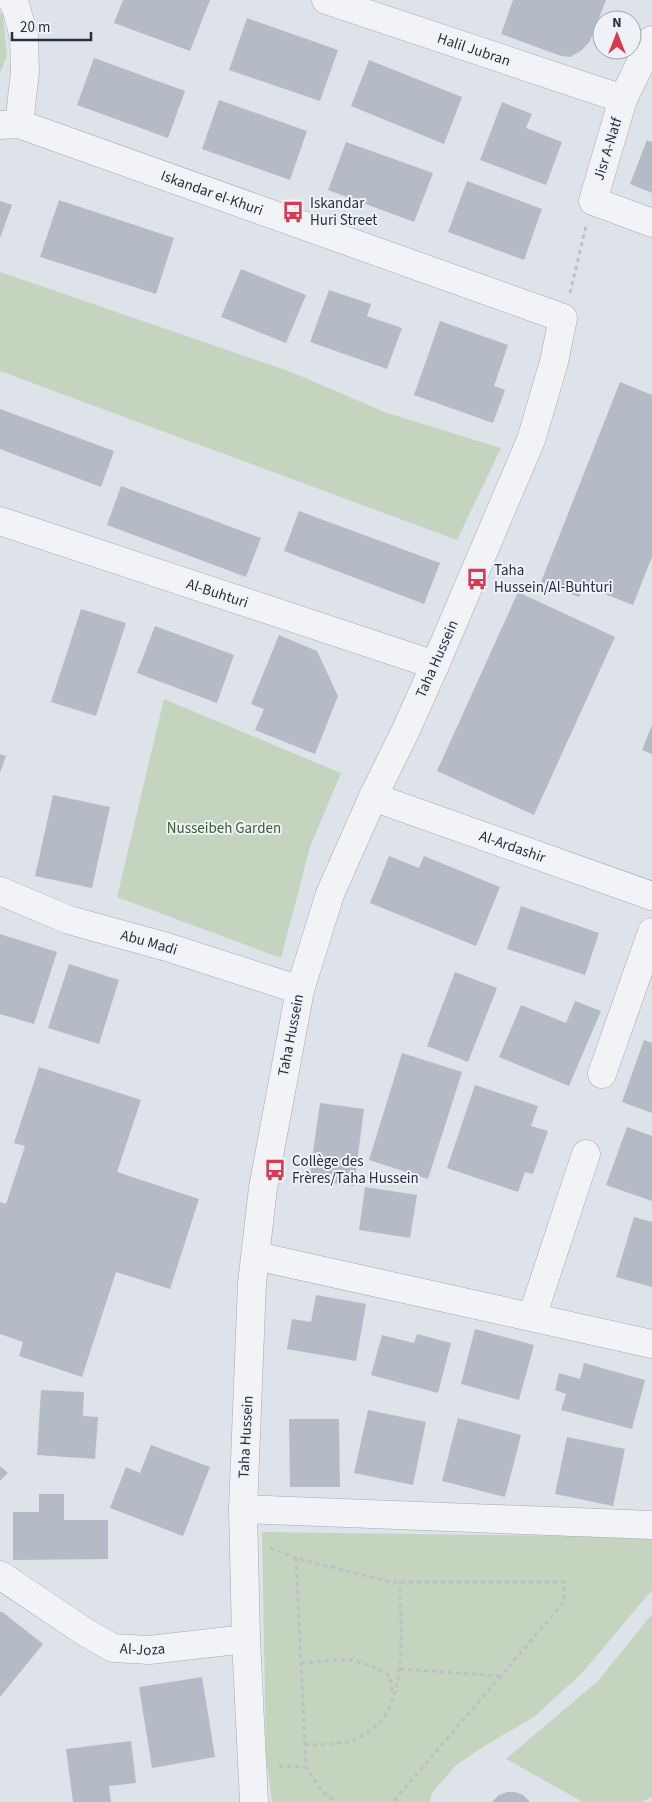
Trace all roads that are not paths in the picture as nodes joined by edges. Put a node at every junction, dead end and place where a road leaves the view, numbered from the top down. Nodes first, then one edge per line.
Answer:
1 (12, 0) edge
2 (326, 0) edge
3 (652, 40) edge
4 (623, 99) junction
5 (9, 124) edge
6 (652, 223) edge
7 (564, 318) joint
8 (0, 522) edge
9 (435, 665) junction
10 (373, 797) junction
11 (0, 891) edge
12 (652, 896) edge
13 (652, 932) edge
14 (300, 990) junction
15 (602, 1074) dead end
16 (586, 1154) dead end
17 (256, 1256) junction
18 (532, 1317) junction
19 (652, 1344) edge
20 (243, 1509) junction
21 (652, 1525) edge
22 (0, 1574) edge
23 (246, 1639) junction
24 (254, 1802) edge

1 - 5 street
2 - 4 street, Halil Jubran
3 - 4 street, Jisr A-Natf
4 - 6 street, Jisr A-Natf
5 - 7 street, Iskandar el-Khuri
7 - 9 street, Taha Hussein
8 - 9 street, Al-Buhturi
9 - 10 street, Taha Hussein
10 - 12 street, Al-Ardashir
10 - 14 street, Taha Hussein
11 - 14 street, Abu Madi
13 - 15 street
14 - 17 street, Taha Hussein
16 - 18 street
17 - 18 street
17 - 20 street, Taha Hussein
18 - 19 street
20 - 21 street
20 - 23 street, Taha Hussein
22 - 23 street, Al-Joza
23 - 24 street, Taha Hussein

